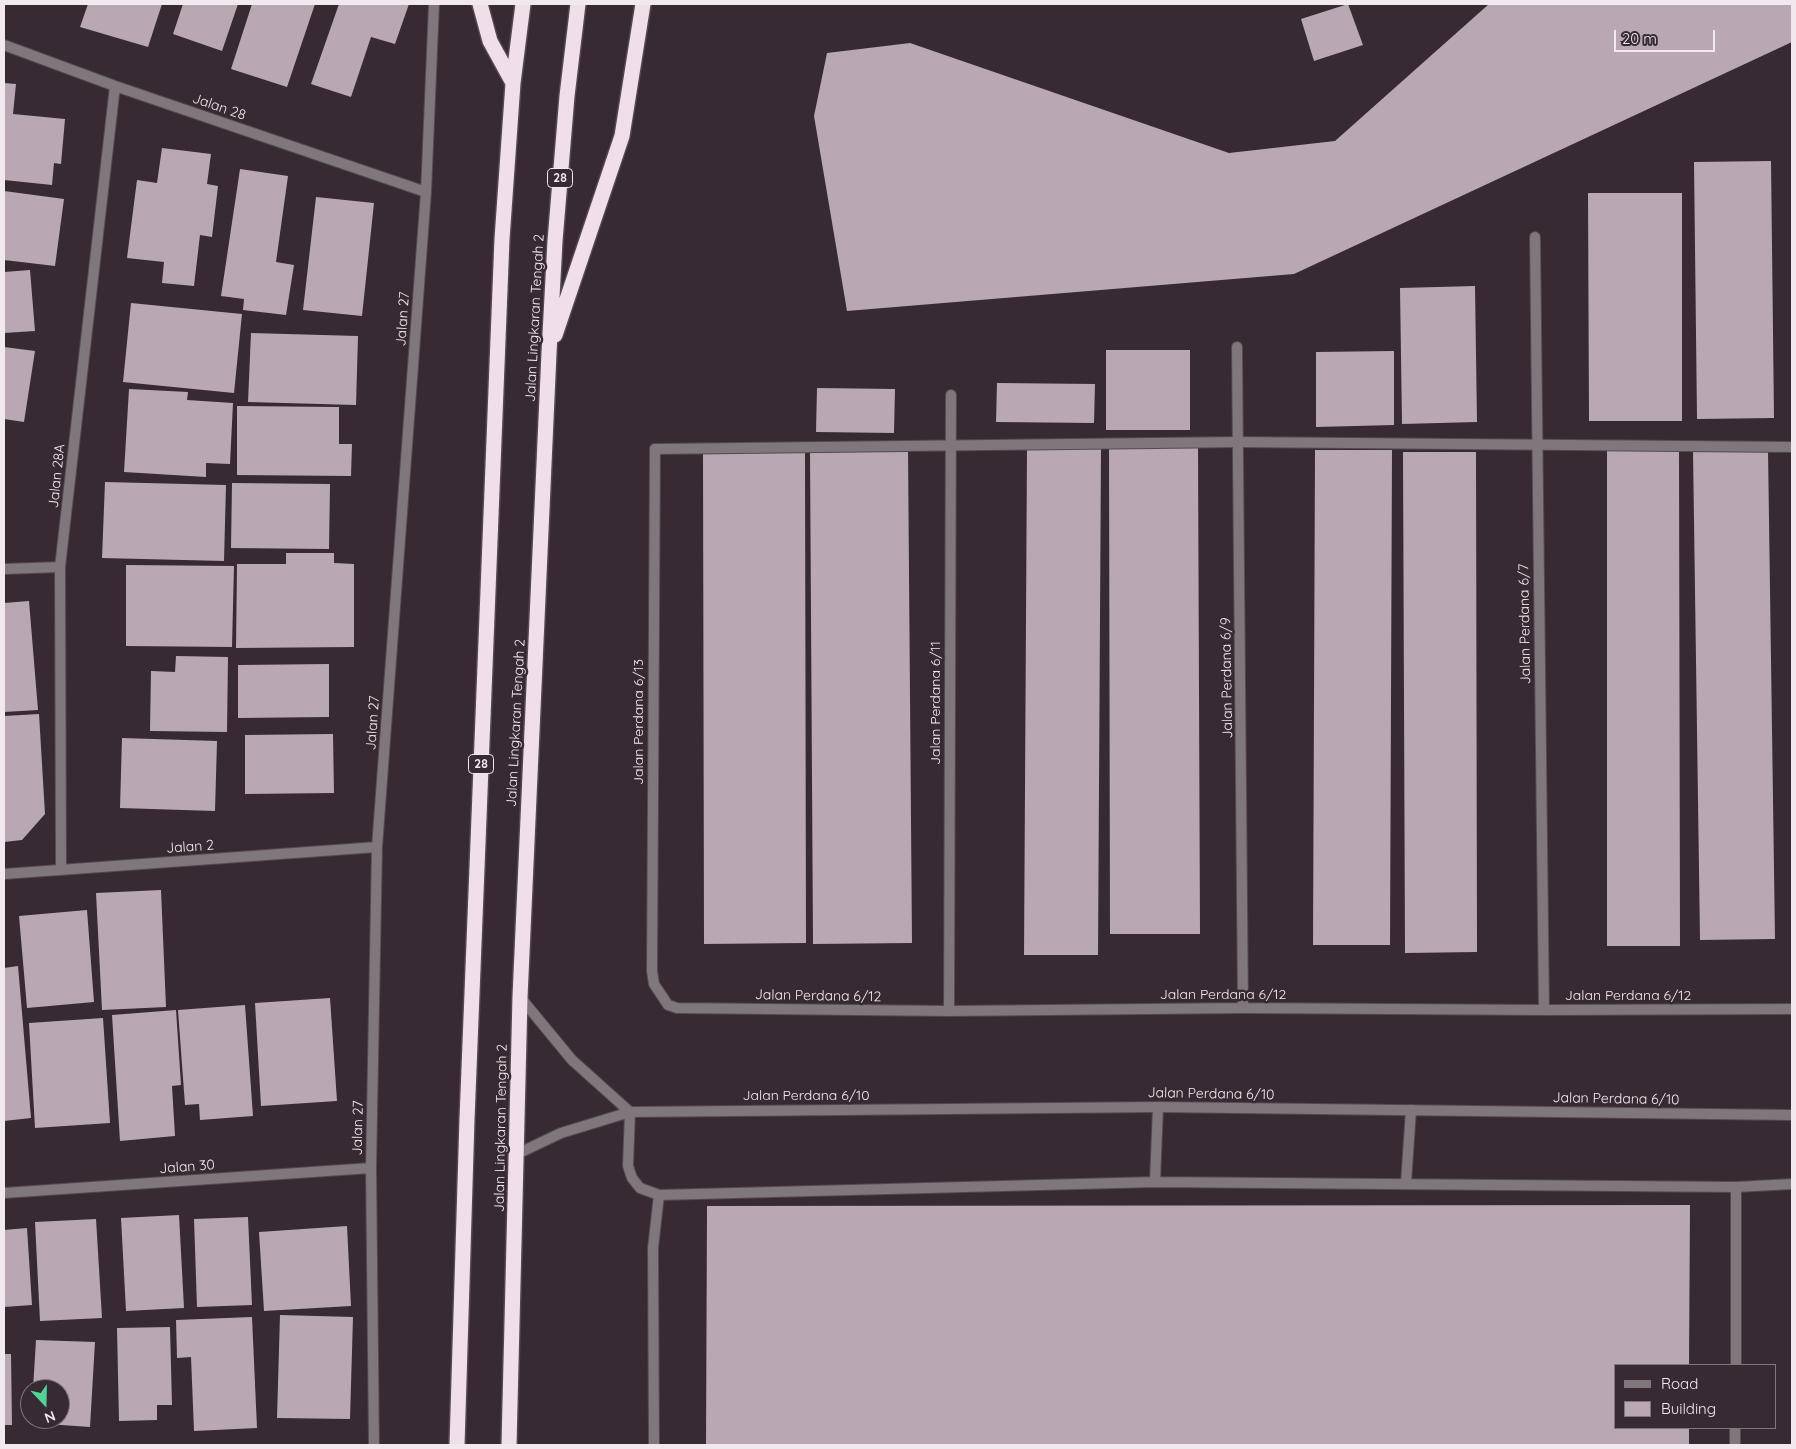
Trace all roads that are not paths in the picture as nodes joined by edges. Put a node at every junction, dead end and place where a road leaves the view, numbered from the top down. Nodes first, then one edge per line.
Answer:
1 (434, 4) edge
2 (480, 4) edge
3 (523, 4) edge
4 (578, 4) edge
5 (643, 4) edge
6 (4, 44) edge
7 (513, 83) junction
8 (115, 86) junction
9 (426, 192) junction
10 (1535, 237) dead end
11 (1237, 347) dead end
12 (549, 353) junction
13 (951, 395) dead end
14 (1238, 442) junction
15 (1536, 444) junction
16 (951, 446) junction
17 (1792, 447) edge
18 (60, 566) junction
19 (4, 569) edge
20 (377, 847) junction
21 (61, 870) junction
22 (4, 874) edge
23 (660, 994) joint
24 (520, 996) junction
25 (1243, 1008) junction
26 (1792, 1009) edge
27 (1544, 1010) junction
28 (949, 1011) junction
29 (1158, 1107) junction
30 (1411, 1110) junction
31 (630, 1112) junction
32 (1792, 1115) edge
33 (517, 1154) junction
34 (371, 1168) junction
35 (1155, 1182) junction
36 (1406, 1184) junction
37 (1792, 1184) edge
38 (1736, 1187) junction
39 (4, 1193) edge
40 (659, 1195) junction
41 (1736, 1364) edge
42 (1736, 1429) edge
43 (374, 1445) edge
44 (457, 1445) edge
45 (509, 1445) edge
46 (654, 1445) edge
47 (1735, 1445) edge

1 - 9 street, Jalan 27
2 - 7 highway
3 - 7 highway, 28
4 - 12 highway, Jalan Lingkaran Tengah 2 / 28
5 - 12 highway
6 - 8 street, Jalan 28
7 - 44 highway, 28
8 - 9 street, Jalan 28
8 - 18 street, Jalan 28A
9 - 20 street, Jalan 27
10 - 15 street, Jalan Perdana 6/7
11 - 14 street, Jalan Perdana 6/9
12 - 24 highway, Jalan Lingkaran Tengah 2 / 28
13 - 16 street, Jalan Perdana 6/11
14 - 15 street
14 - 16 street
14 - 25 street, Jalan Perdana 6/9
15 - 17 street
15 - 27 street, Jalan Perdana 6/7
16 - 23 street, Jalan Perdana 6/13
16 - 28 street, Jalan Perdana 6/11
18 - 19 street
18 - 21 street, Jalan 28A
20 - 21 street, Jalan 2
20 - 34 street, Jalan 27
21 - 22 street, Jalan 2
23 - 28 street, Jalan Perdana 6/12
24 - 31 street
24 - 33 highway, Jalan Lingkaran Tengah 2 / 28
25 - 27 street, Jalan Perdana 6/12
25 - 28 street, Jalan Perdana 6/12
26 - 27 street, Jalan Perdana 6/12
29 - 30 street, Jalan Perdana 6/10
29 - 31 street, Jalan Perdana 6/10
29 - 35 street
30 - 32 street, Jalan Perdana 6/10
30 - 36 street
31 - 33 street, Jalan Perdana 6/10
31 - 40 street
33 - 45 highway, Jalan Lingkaran Tengah 2 / 28
34 - 39 street, Jalan 30
34 - 43 street, Jalan 27
35 - 36 street
35 - 40 street
36 - 38 street
37 - 38 street
38 - 41 street
40 - 46 street
42 - 47 street

